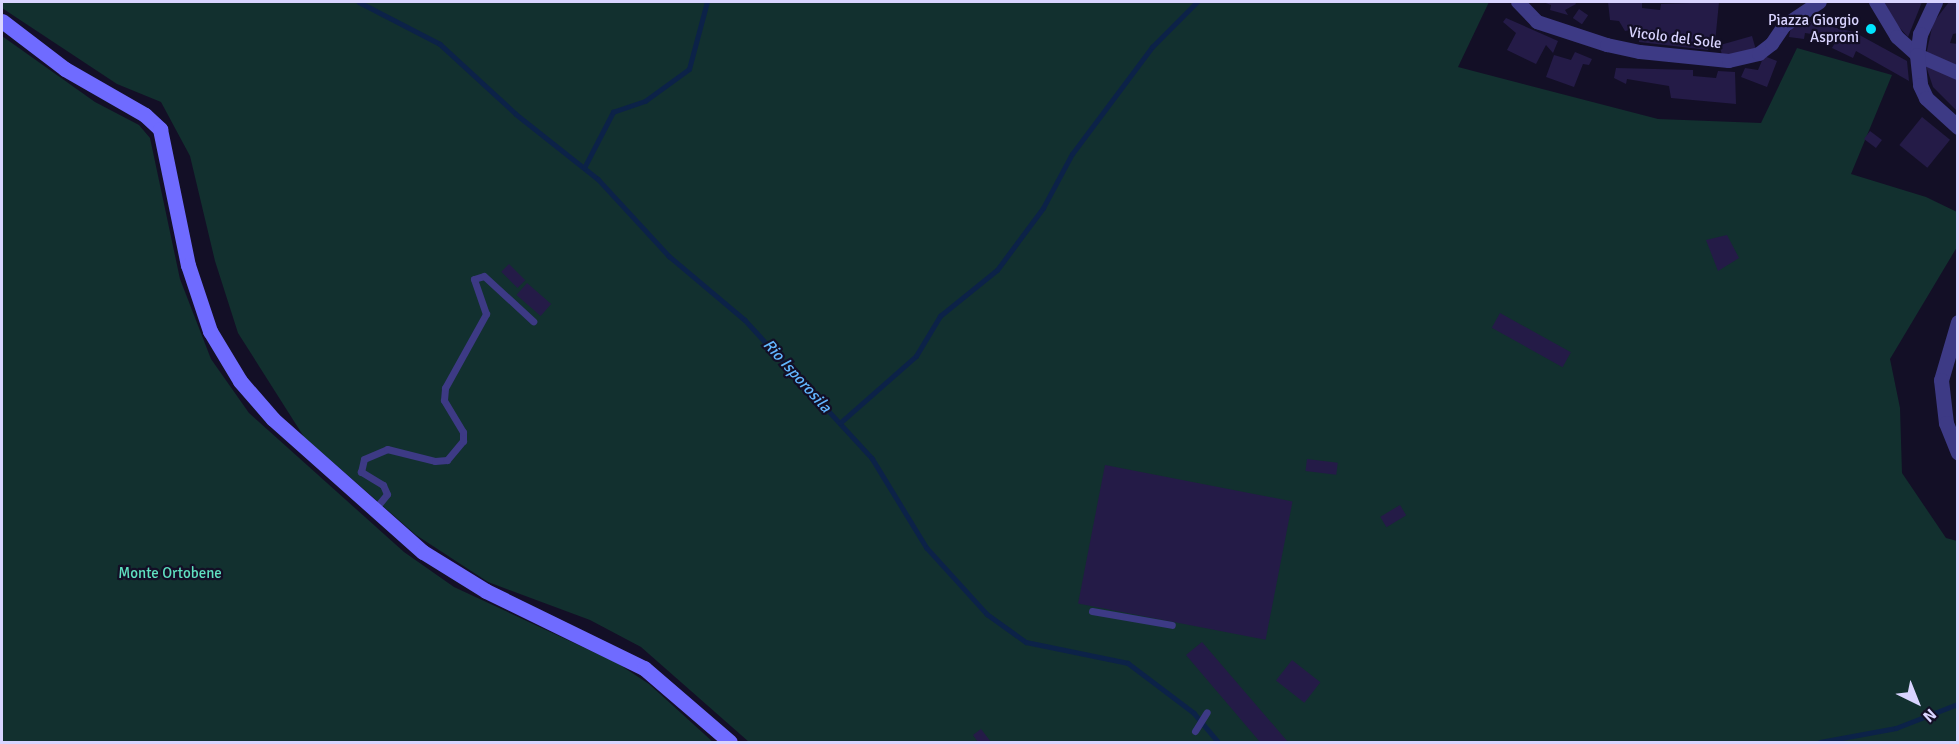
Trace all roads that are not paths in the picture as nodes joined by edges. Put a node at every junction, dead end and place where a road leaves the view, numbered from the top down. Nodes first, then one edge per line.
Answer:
1 (1518, 2) edge
2 (1875, 2) edge
3 (1935, 2) edge
4 (1815, 3) edge
5 (2, 21) edge
6 (1917, 55) junction
7 (1958, 73) edge
8 (1958, 127) edge
9 (532, 321) dead end
10 (1958, 322) edge
11 (1958, 453) edge
12 (374, 511) junction
13 (1092, 611) dead end
14 (1172, 625) dead end
15 (1207, 712) dead end
16 (1195, 731) dead end
17 (730, 742) edge

1 - 4 street, Vicolo del Sole
2 - 6 street
3 - 6 street
5 - 12 main road
6 - 7 street
6 - 8 street
9 - 12 lane
10 - 11 street
12 - 17 main road
13 - 14 lane
15 - 16 lane

